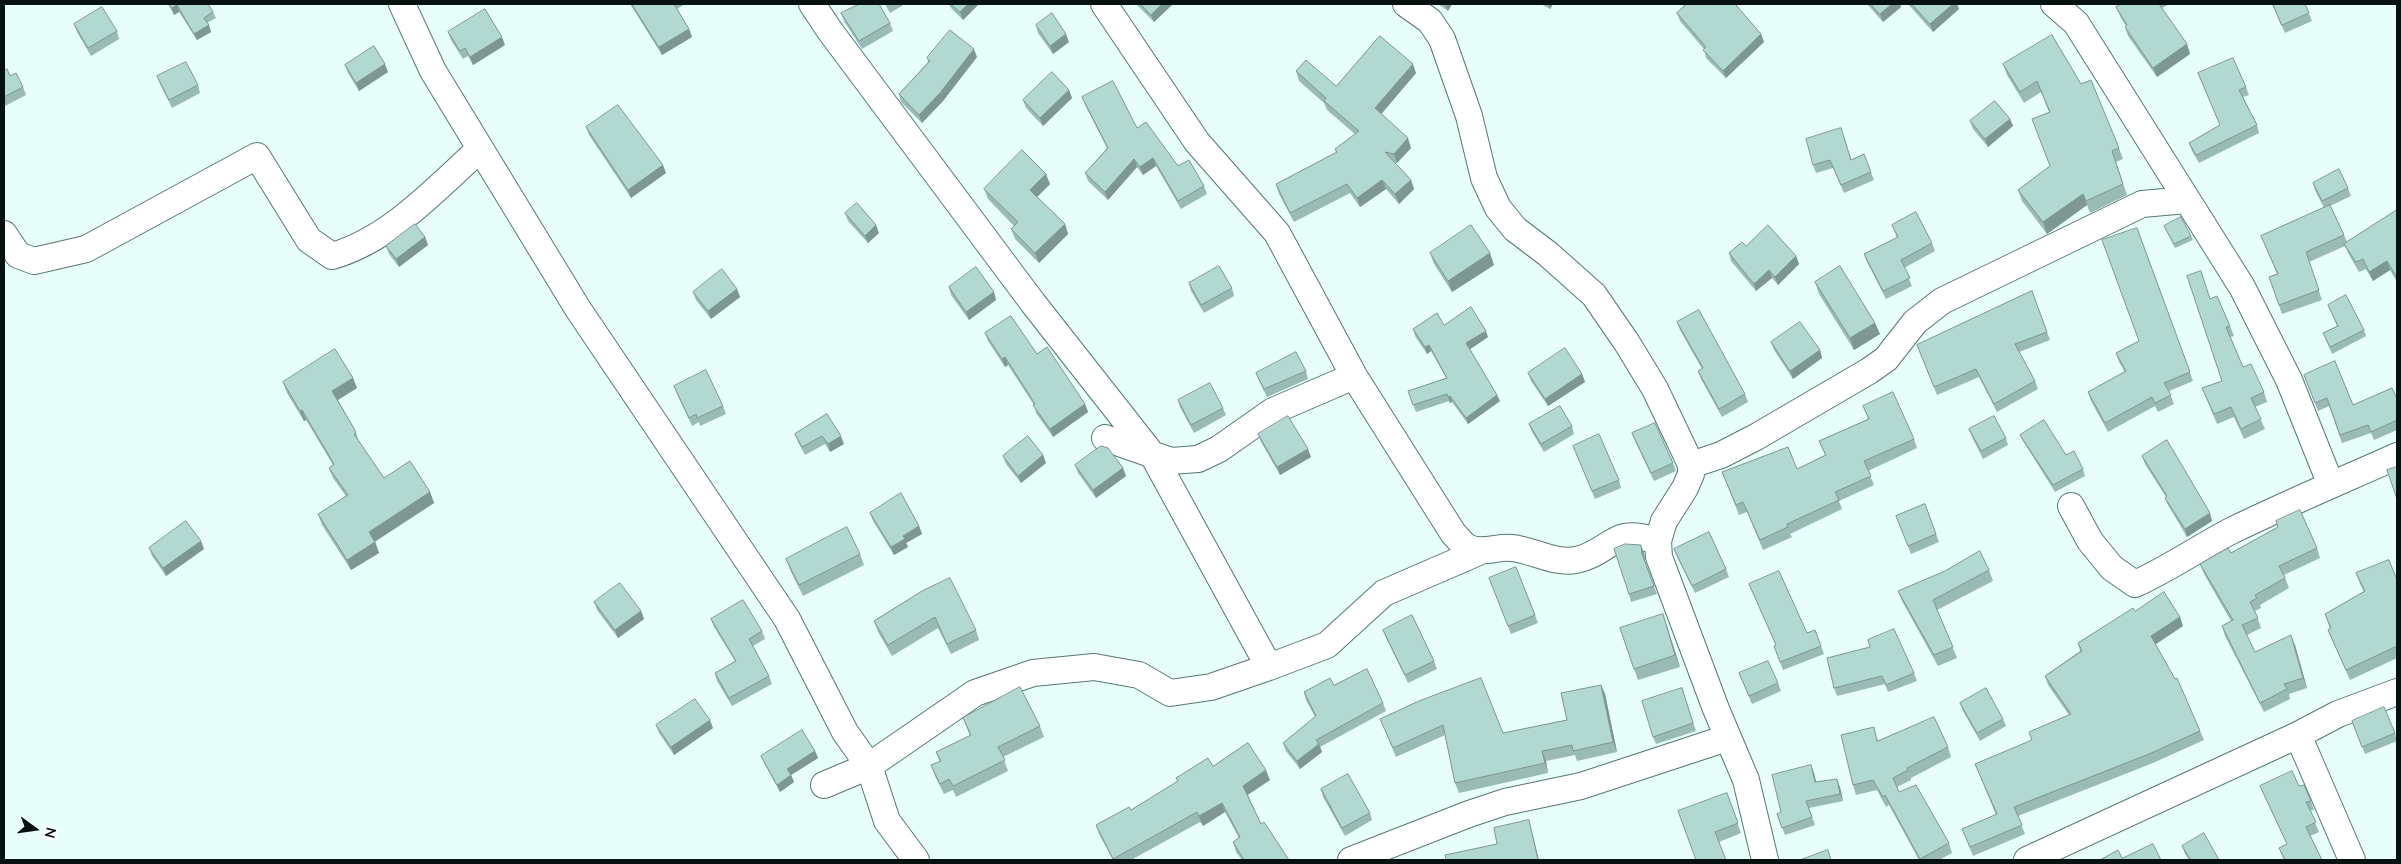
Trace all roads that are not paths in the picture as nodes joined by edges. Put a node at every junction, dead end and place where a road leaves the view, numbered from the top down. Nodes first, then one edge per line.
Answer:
1 (402, 4) edge
2 (812, 4) edge
3 (1104, 4) edge
4 (1406, 4) edge
5 (2054, 4) edge
6 (480, 149) junction
7 (2187, 200) junction
8 (4, 234) edge
9 (1354, 376) junction
10 (1105, 438) dead end
11 (2397, 456) edge
12 (1154, 457) junction
13 (1691, 465) junction
14 (2331, 485) junction
15 (2071, 506) dead end
16 (1658, 541) junction
17 (1481, 551) junction
18 (1269, 667) junction
19 (2397, 692) edge
20 (2298, 735) junction
21 (1727, 738) junction
22 (870, 766) junction
23 (824, 785) dead end
24 (916, 860) edge
25 (1351, 860) edge
26 (1765, 860) edge
27 (2027, 860) edge
28 (2352, 860) edge

1 - 6 street
2 - 12 street
3 - 9 street
4 - 13 street
5 - 7 street
6 - 8 street
6 - 22 street
7 - 13 street
7 - 14 street
9 - 12 street
9 - 17 street
10 - 12 street
11 - 14 street
12 - 18 street
13 - 16 street
14 - 15 street
16 - 17 street
16 - 21 street
17 - 18 street
18 - 22 street
19 - 20 street
20 - 27 street
20 - 28 street
21 - 25 street
21 - 26 street
22 - 23 street
22 - 24 street

